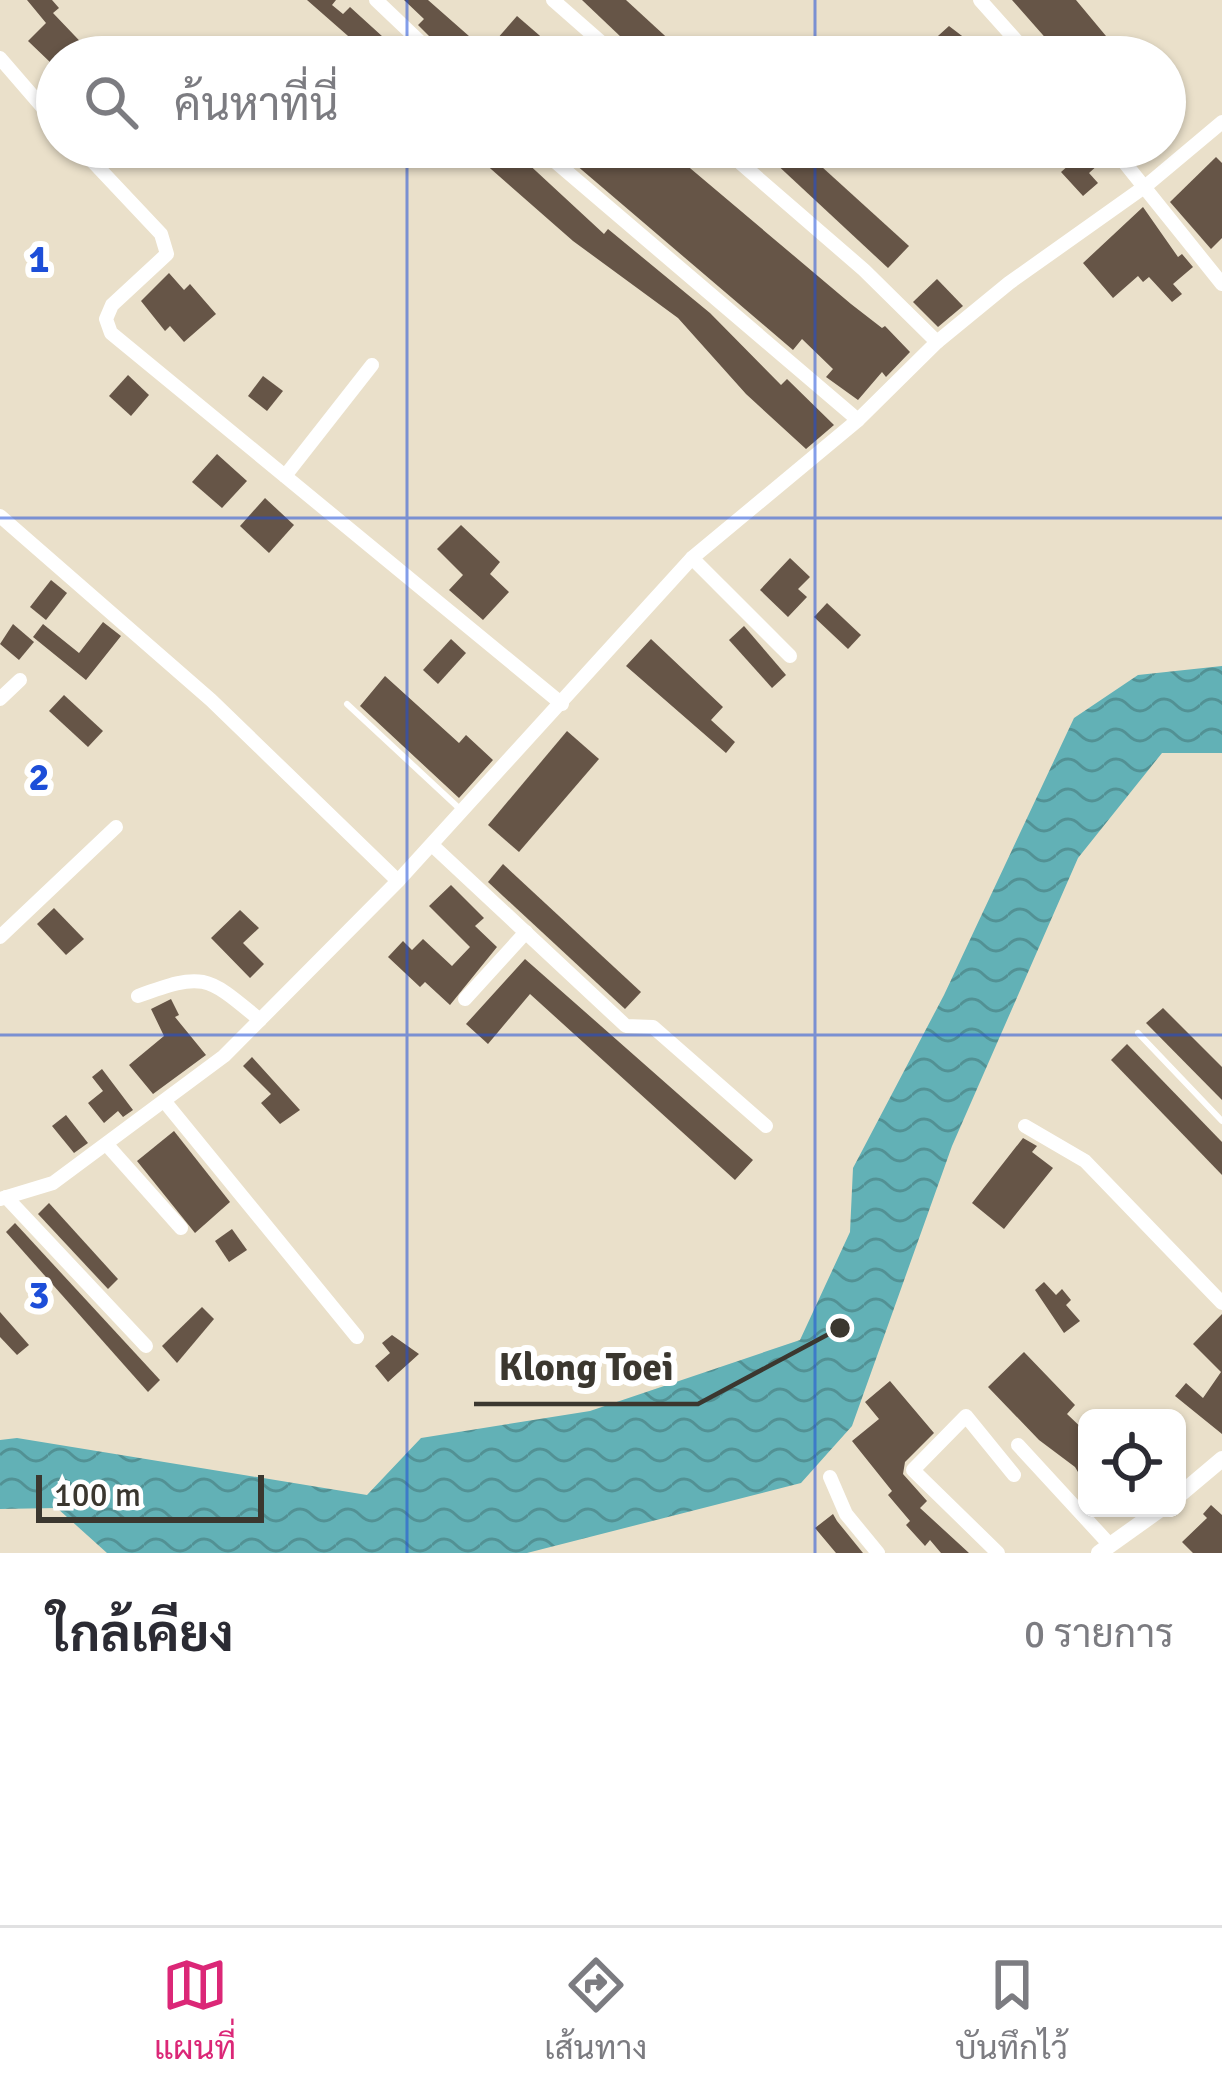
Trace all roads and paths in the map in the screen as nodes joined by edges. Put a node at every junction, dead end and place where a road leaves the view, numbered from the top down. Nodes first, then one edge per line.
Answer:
1 (376, 0) edge
2 (553, 0) edge
3 (980, 0) edge
4 (414, 36) edge
5 (594, 36) edge
6 (1012, 36) edge
7 (0, 58) edge
8 (36, 100) edge
9 (1222, 122) edge
10 (1186, 152) edge
11 (99, 168) edge
12 (563, 168) edge
13 (746, 168) edge
14 (1132, 168) edge
15 (1166, 168) edge
16 (1147, 184) junction
17 (1222, 284) edge
18 (937, 342) junction
19 (372, 365) dead end
20 (858, 420) junction
21 (285, 476) junction
22 (0, 516) edge
23 (692, 558) junction
24 (790, 656) dead end
25 (20, 680) dead end
26 (0, 699) edge
27 (347, 704) dead end
28 (562, 704) junction
29 (460, 810) junction
30 (116, 826) dead end
31 (432, 845) junction
32 (398, 881) junction
33 (526, 932) junction
34 (0, 937) edge
35 (138, 996) dead end
36 (465, 999) dead end
37 (260, 1020) junction
38 (1138, 1033) dead end
39 (165, 1102) junction
40 (1222, 1121) edge
41 (766, 1126) dead end
42 (1025, 1126) dead end
43 (108, 1146) junction
44 (3, 1198) edge
45 (181, 1228) dead end
46 (1222, 1303) edge
47 (357, 1336) dead end
48 (146, 1346) dead end
49 (1018, 1445) dead end
50 (1222, 1460) edge
51 (1014, 1475) dead end
52 (830, 1477) dead end
53 (1186, 1490) edge
54 (1149, 1517) edge
55 (1104, 1549) edge
56 (878, 1553) edge
57 (998, 1553) edge

1 - 4 street
2 - 5 street
3 - 6 street
7 - 8 street
9 - 10 street
11 - 21 street
12 - 20 street
13 - 18 street
14 - 16 street
15 - 16 street
16 - 17 street
16 - 18 street
18 - 20 street
19 - 21 street
20 - 23 street
21 - 28 street
22 - 32 street
23 - 24 street
23 - 28 street
25 - 26 street
27 - 29 lane
28 - 29 street
29 - 31 street
30 - 34 street
31 - 32 street
31 - 33 street
32 - 37 street
33 - 36 street
33 - 41 street
35 - 37 street
37 - 39 street
38 - 40 lane
39 - 43 street
39 - 47 street
42 - 46 street
43 - 44 street
43 - 45 street
44 - 48 street
49 - 55 street
50 - 53 street
51 - 57 street
52 - 56 street
54 - 55 street

